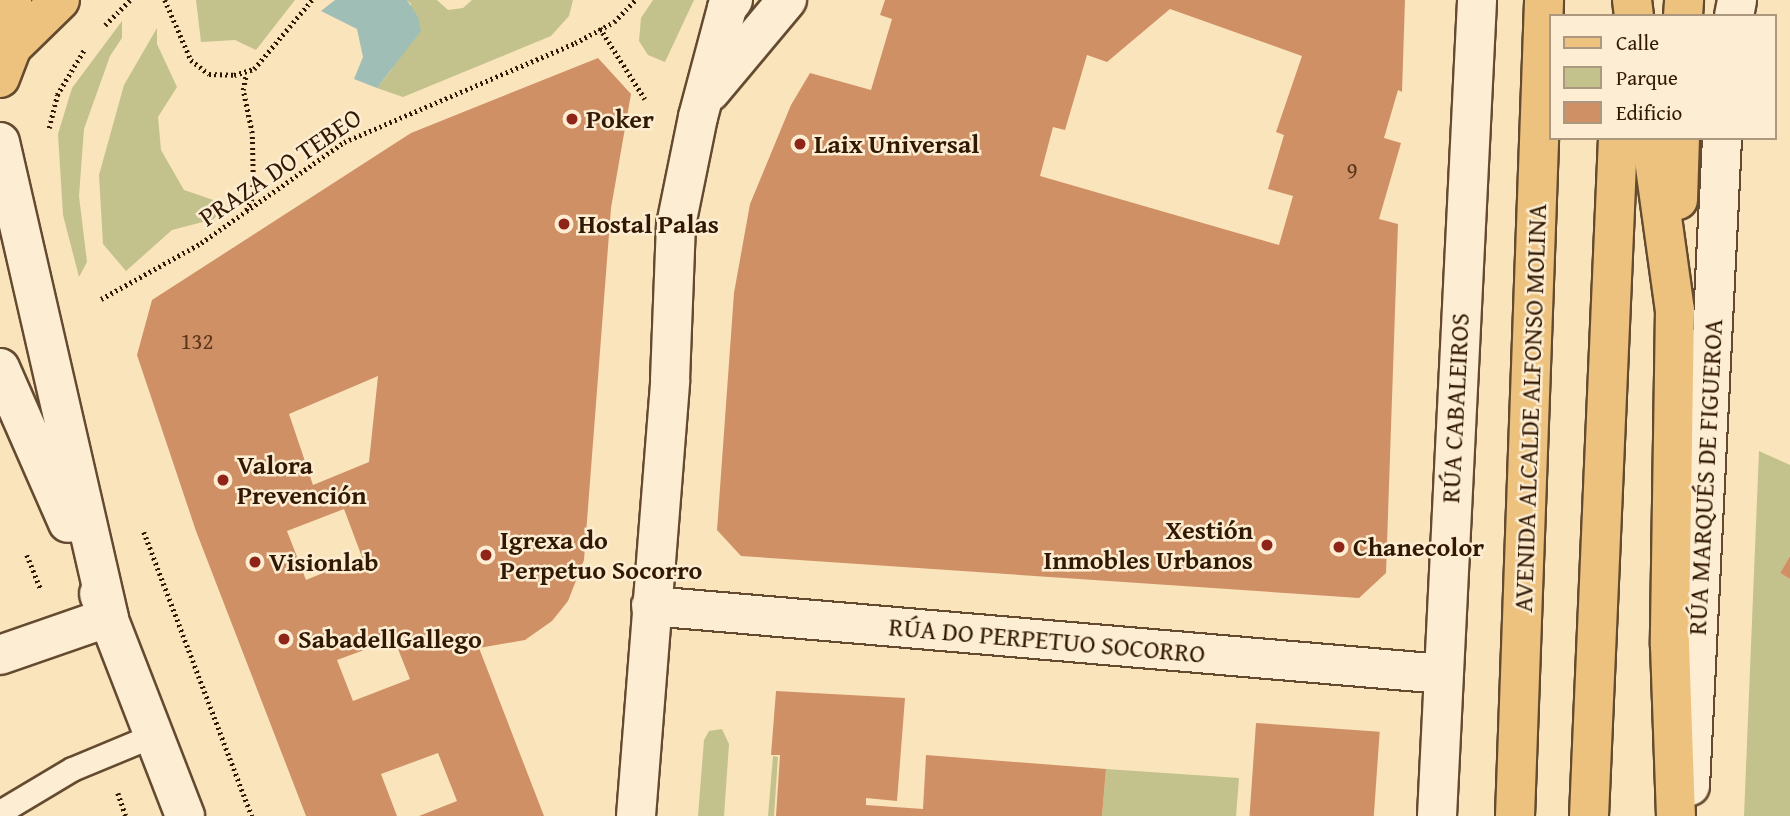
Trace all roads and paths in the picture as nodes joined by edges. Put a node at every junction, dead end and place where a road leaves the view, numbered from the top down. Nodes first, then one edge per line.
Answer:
1 (12, 0) edge
2 (60, 0) edge
3 (130, 0) edge
4 (165, 0) edge
5 (312, 0) edge
6 (635, 0) edge
7 (733, 0) edge
8 (787, 0) edge
9 (1477, 0) edge
10 (1544, 0) edge
11 (600, 28) junction
12 (101, 31) dead end
13 (92, 41) dead end
14 (6, 62) edge
15 (246, 74) junction
16 (645, 99) dead end
17 (704, 99) junction
18 (46, 138) dead end
19 (1618, 140) edge
20 (1651, 140) edge
21 (1680, 140) edge
22 (1722, 140) edge
23 (0, 142) edge
24 (244, 213) junction
25 (101, 299) dead end
26 (1675, 310) junction
27 (0, 368) edge
28 (141, 523) dead end
29 (651, 607) junction
30 (109, 617) junction
31 (0, 656) edge
32 (1443, 674) junction
33 (154, 735) junction
34 (0, 812) edge
35 (185, 816) edge
36 (252, 816) edge
37 (636, 816) edge
38 (1437, 816) edge
39 (1515, 816) edge
40 (1589, 816) edge
41 (1676, 816) edge
42 (1688, 816) edge

1 - 14 main road
2 - 14 main road
3 - 12 path
4 - 15 path
5 - 15 path
6 - 11 path, PRAZA DO TEBEO
7 - 17 street
8 - 17 street
9 - 32 street, RÚA CABALEIROS
10 - 39 main road, AVENIDA ALCALDE ALFONSO MOLINA
11 - 16 path
11 - 24 path, PRAZA DO TEBEO
13 - 18 path
15 - 24 path
17 - 29 street
19 - 40 main road
20 - 26 main road
21 - 26 main road
22 - 42 street, RÚA MARQUÉS DE FIGUEROA
23 - 30 street
24 - 25 path, PRAZA DO TEBEO
26 - 41 main road
27 - 30 street
28 - 36 path
29 - 32 street, RÚA DO PERPETUO SOCORRO
29 - 37 street
30 - 31 street
30 - 33 street
32 - 38 street, RÚA CABALEIROS
33 - 34 lane
33 - 35 street

